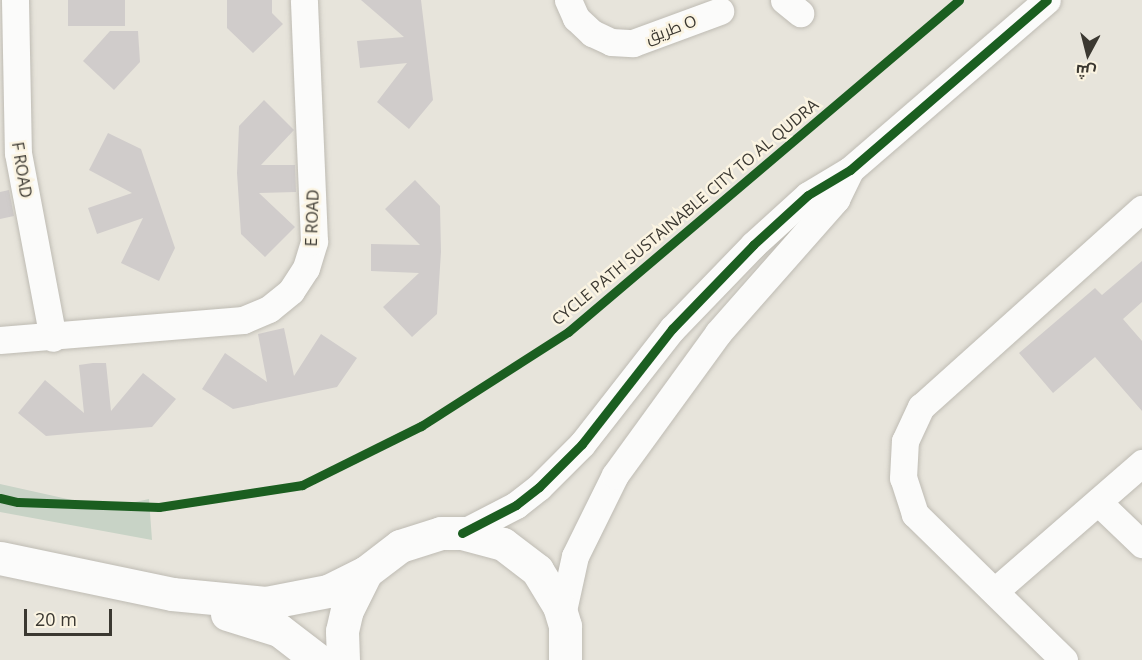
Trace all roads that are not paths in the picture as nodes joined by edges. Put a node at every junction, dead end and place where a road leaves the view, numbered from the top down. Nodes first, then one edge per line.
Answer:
1 (15, 0) edge
2 (304, 0) edge
3 (568, 0) edge
4 (1047, 0) edge
5 (720, 11) dead end
6 (850, 170) junction
7 (1142, 209) edge
8 (53, 338) junction
9 (0, 340) edge
10 (1142, 463) edge
11 (1098, 502) junction
12 (462, 533) junction
13 (1142, 544) edge
14 (0, 558) edge
15 (366, 572) junction
16 (996, 590) junction
17 (172, 594) junction
18 (562, 615) junction
19 (318, 660) edge
20 (343, 660) edge
21 (565, 660) edge
22 (1064, 660) edge

1 - 8 street, F ROAD
2 - 8 street, E ROAD
3 - 5 street, طريق O
4 - 6 street
6 - 12 street
6 - 18 street
7 - 16 street
8 - 9 street, E ROAD
10 - 11 street
11 - 13 street
11 - 16 street
12 - 15 street
12 - 18 street
14 - 17 street
15 - 17 street
15 - 20 street
16 - 22 street
17 - 19 street
18 - 21 street

